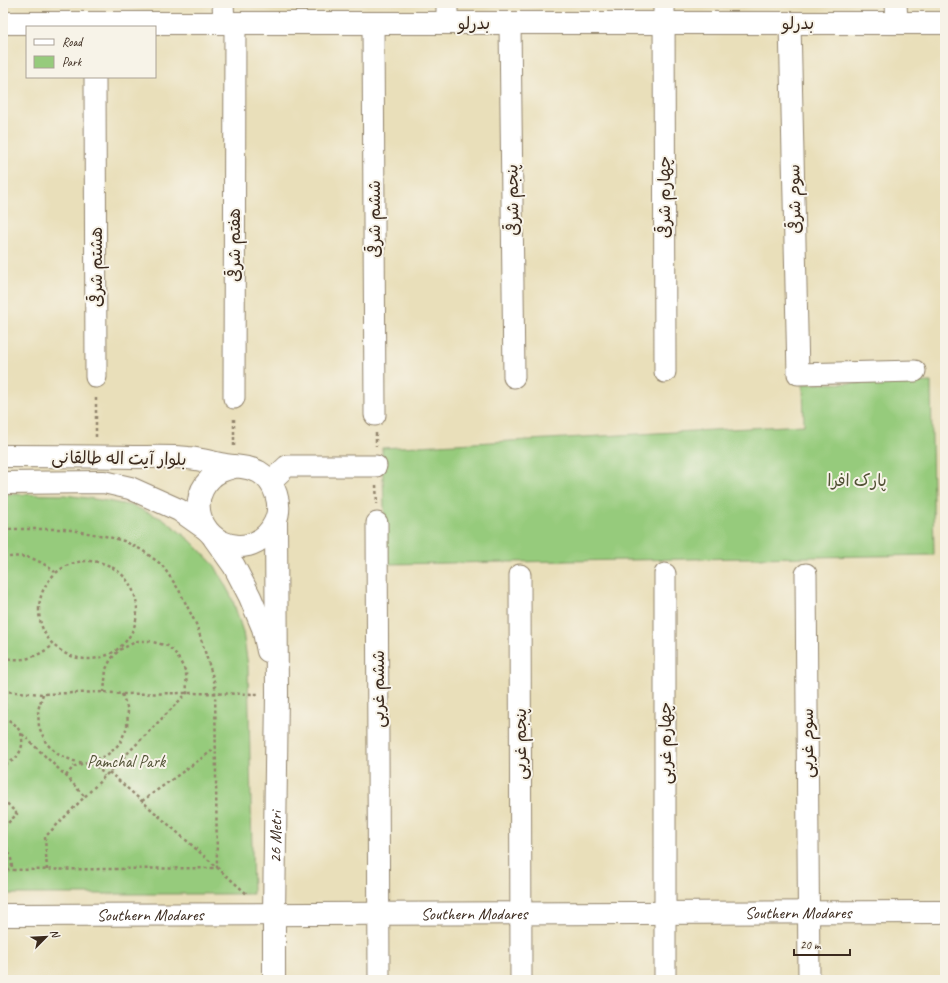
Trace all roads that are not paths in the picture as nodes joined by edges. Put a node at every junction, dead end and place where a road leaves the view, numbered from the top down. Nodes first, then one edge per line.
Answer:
1 (447, 13) edge
2 (664, 13) edge
3 (896, 13) edge
4 (227, 16) edge
5 (3, 23) edge
6 (373, 23) junction
7 (510, 23) junction
8 (790, 23) junction
9 (945, 23) edge
10 (95, 25) edge
11 (95, 78) edge
12 (914, 371) dead end
13 (665, 372) dead end
14 (96, 377) road end
15 (514, 377) dead end
16 (234, 398) road end
17 (376, 415) road end
18 (3, 456) edge
19 (234, 466) junction
20 (376, 466) road end
21 (3, 482) edge
22 (270, 482) junction
23 (276, 521) junction
24 (377, 523) road end
25 (210, 534) junction
26 (664, 574) dead end
27 (806, 574) dead end
28 (520, 575) dead end
29 (276, 694) junction
30 (665, 912) junction
31 (809, 912) junction
32 (945, 912) edge
33 (379, 913) junction
34 (521, 913) junction
35 (3, 914) edge
36 (271, 914) junction
37 (274, 980) edge
38 (379, 980) edge
39 (521, 980) edge
40 (665, 980) edge
41 (809, 980) edge

1 - 6 street, بدرلو
1 - 7 street, بدرلو
2 - 7 street, بدرلو
2 - 8 street, بدرلو
2 - 13 street, چهارم شرقی
3 - 8 street, بدرلو
3 - 9 street, بدرلو
4 - 6 street, بدرلو
4 - 10 street, بدرلو
4 - 16 street, هفتم شرقی
5 - 10 street, بدرلو
6 - 17 street, ششم شرقی
7 - 15 street, پنجم شرقی
8 - 12 street, سوم شرقی
11 - 14 street, هشتم شرقی
18 - 19 street, بلوار آیت اله طالقانی
19 - 22 street
19 - 25 street
20 - 22 street
21 - 25 street, بلوار آیت اله طالقانی
22 - 23 street
23 - 25 street
23 - 29 street, 26 Metri
24 - 33 street, ششم غربی
25 - 29 street, 26 Metri
26 - 30 street, چهارم غربی
27 - 31 street, سوم غربی
28 - 34 street, پنجم غربی
29 - 36 street, 26 Metri
30 - 31 street, Southern Modares
30 - 34 street, Southern Modares
30 - 40 street, چهارم غربی
31 - 32 street, Southern Modares
31 - 41 street, سوم غربی
33 - 34 street, Southern Modares
33 - 36 street, Southern Modares
33 - 38 street, ششم غربی
34 - 39 street, پنجم غربی
35 - 36 street, Southern Modares
36 - 37 street, 26 Metri

